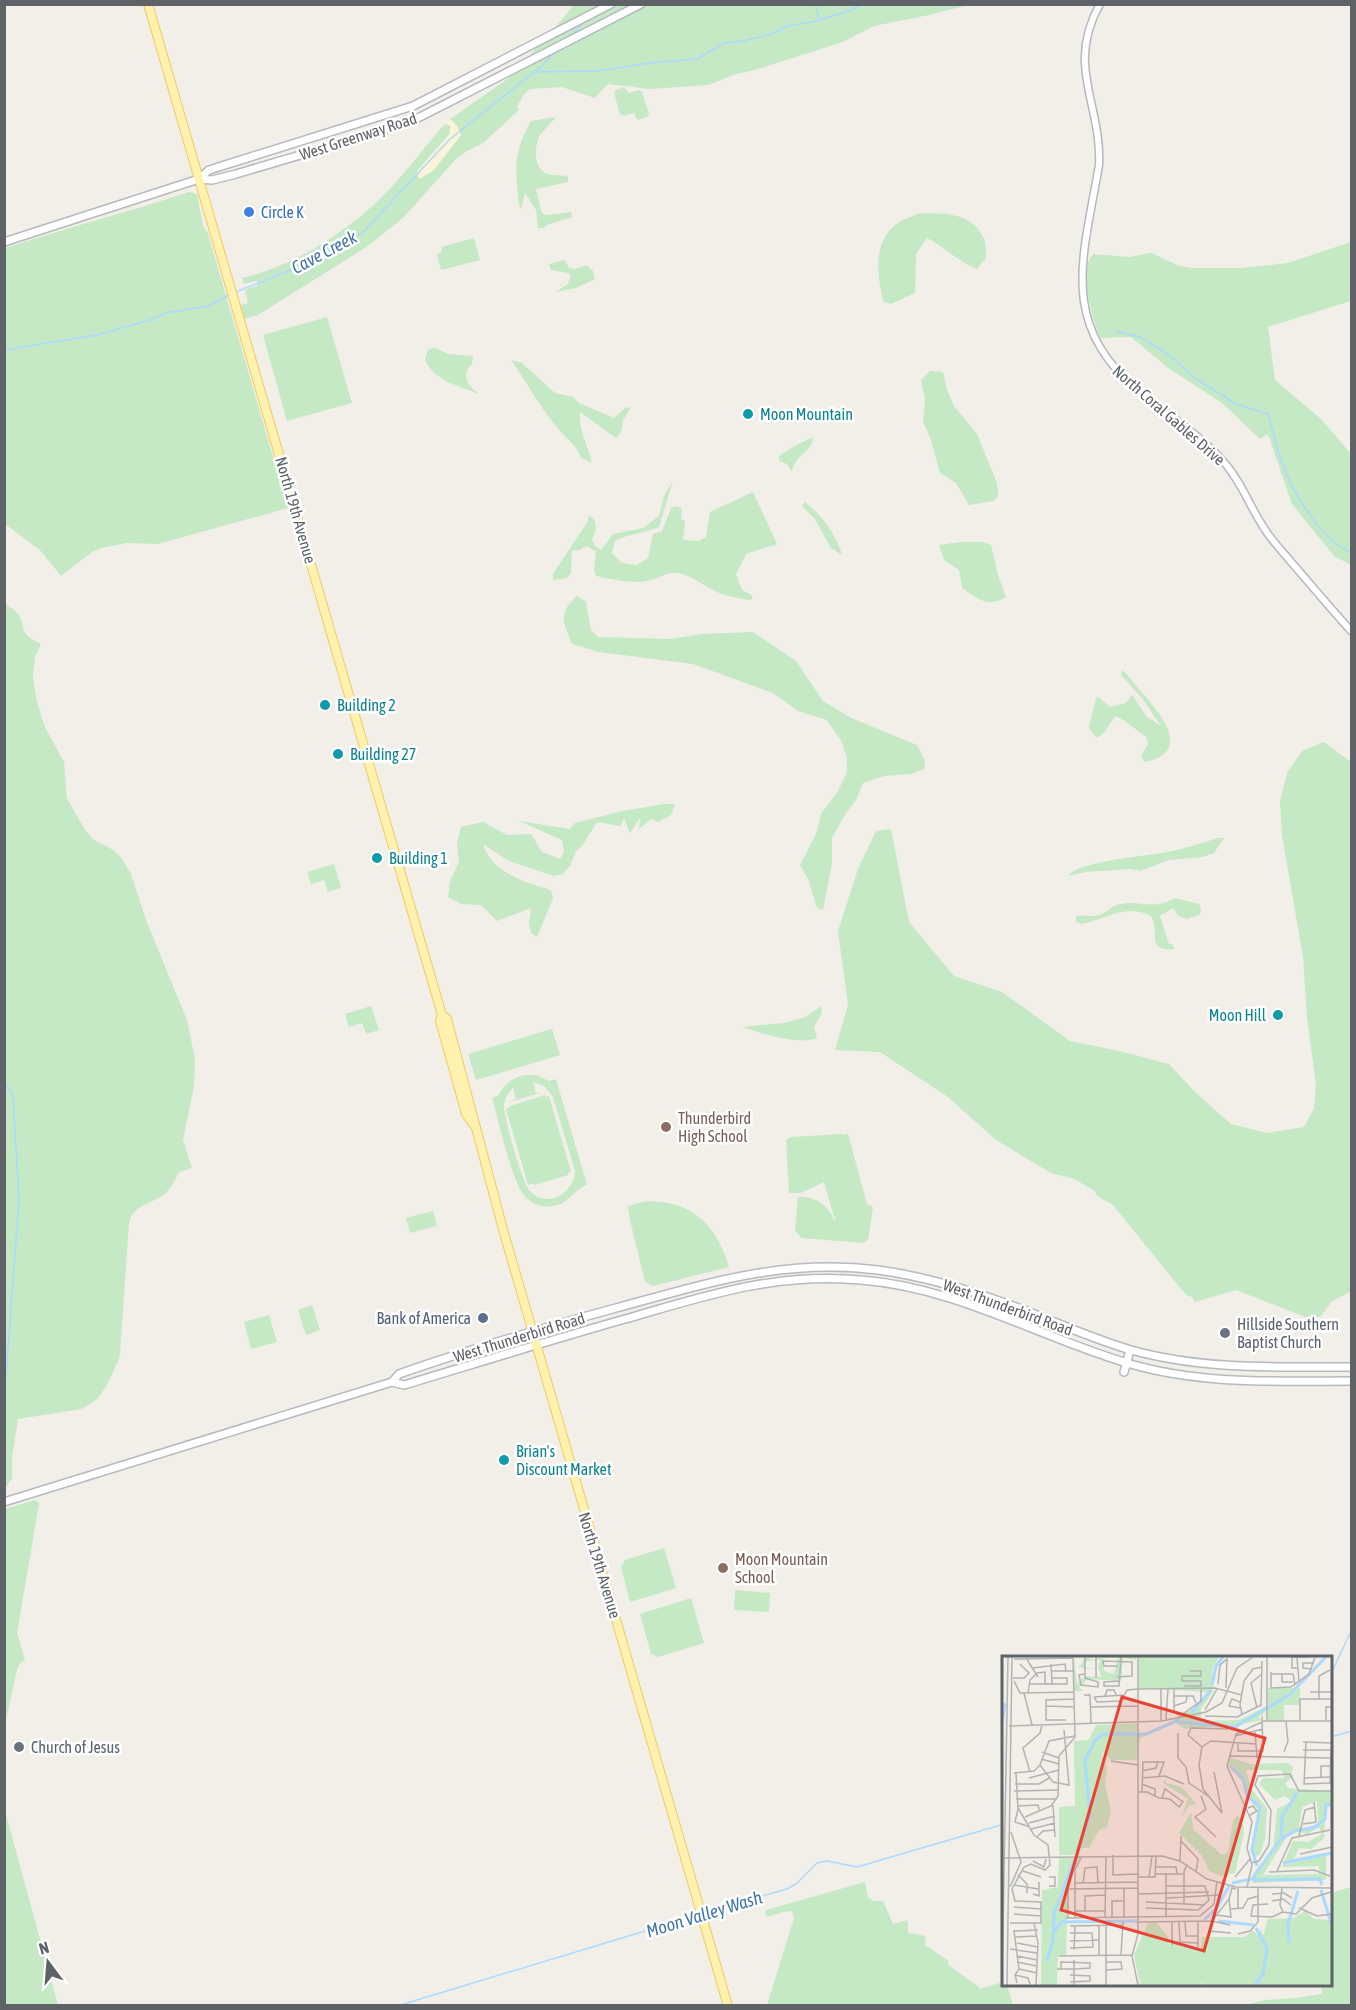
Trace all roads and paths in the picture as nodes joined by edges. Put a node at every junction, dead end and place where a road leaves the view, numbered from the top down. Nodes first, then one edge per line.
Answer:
1 (148, 4) edge
2 (611, 4) edge
3 (641, 4) edge
4 (1100, 4) edge
5 (537, 42) junction
6 (542, 55) junction
7 (199, 178) junction
8 (4, 242) edge
9 (1352, 632) edge
10 (626, 1306) junction
11 (629, 1317) junction
12 (533, 1332) junction
13 (537, 1344) junction
14 (1130, 1350) junction
15 (1126, 1363) junction
16 (1352, 1367) edge
17 (1124, 1372) dead end
18 (1352, 1381) edge
19 (392, 1382) junction
20 (8, 1501) edge
21 (728, 2006) edge

1 - 7 main road, North 19th Avenue
2 - 5 main road, West Greenway Road
3 - 6 main road, West Greenway Road
4 - 9 street, North Coral Gables Drive
5 - 6 main road
5 - 7 main road, West Greenway Road
6 - 7 main road, West Greenway Road
7 - 8 main road, West Greenway Road
7 - 12 main road, North 19th Avenue
10 - 11 main road
10 - 12 main road, West Thunderbird Road
10 - 14 main road, West Thunderbird Road
11 - 13 main road, West Thunderbird Road
11 - 15 main road, West Thunderbird Road
12 - 13 main road, North 19th Avenue
12 - 19 main road, West Thunderbird Road
13 - 19 main road, West Thunderbird Road
13 - 21 main road, North 19th Avenue
14 - 15 main road
14 - 16 main road, West Thunderbird Road
15 - 17 main road
15 - 18 main road, West Thunderbird Road
19 - 20 main road, West Thunderbird Road

